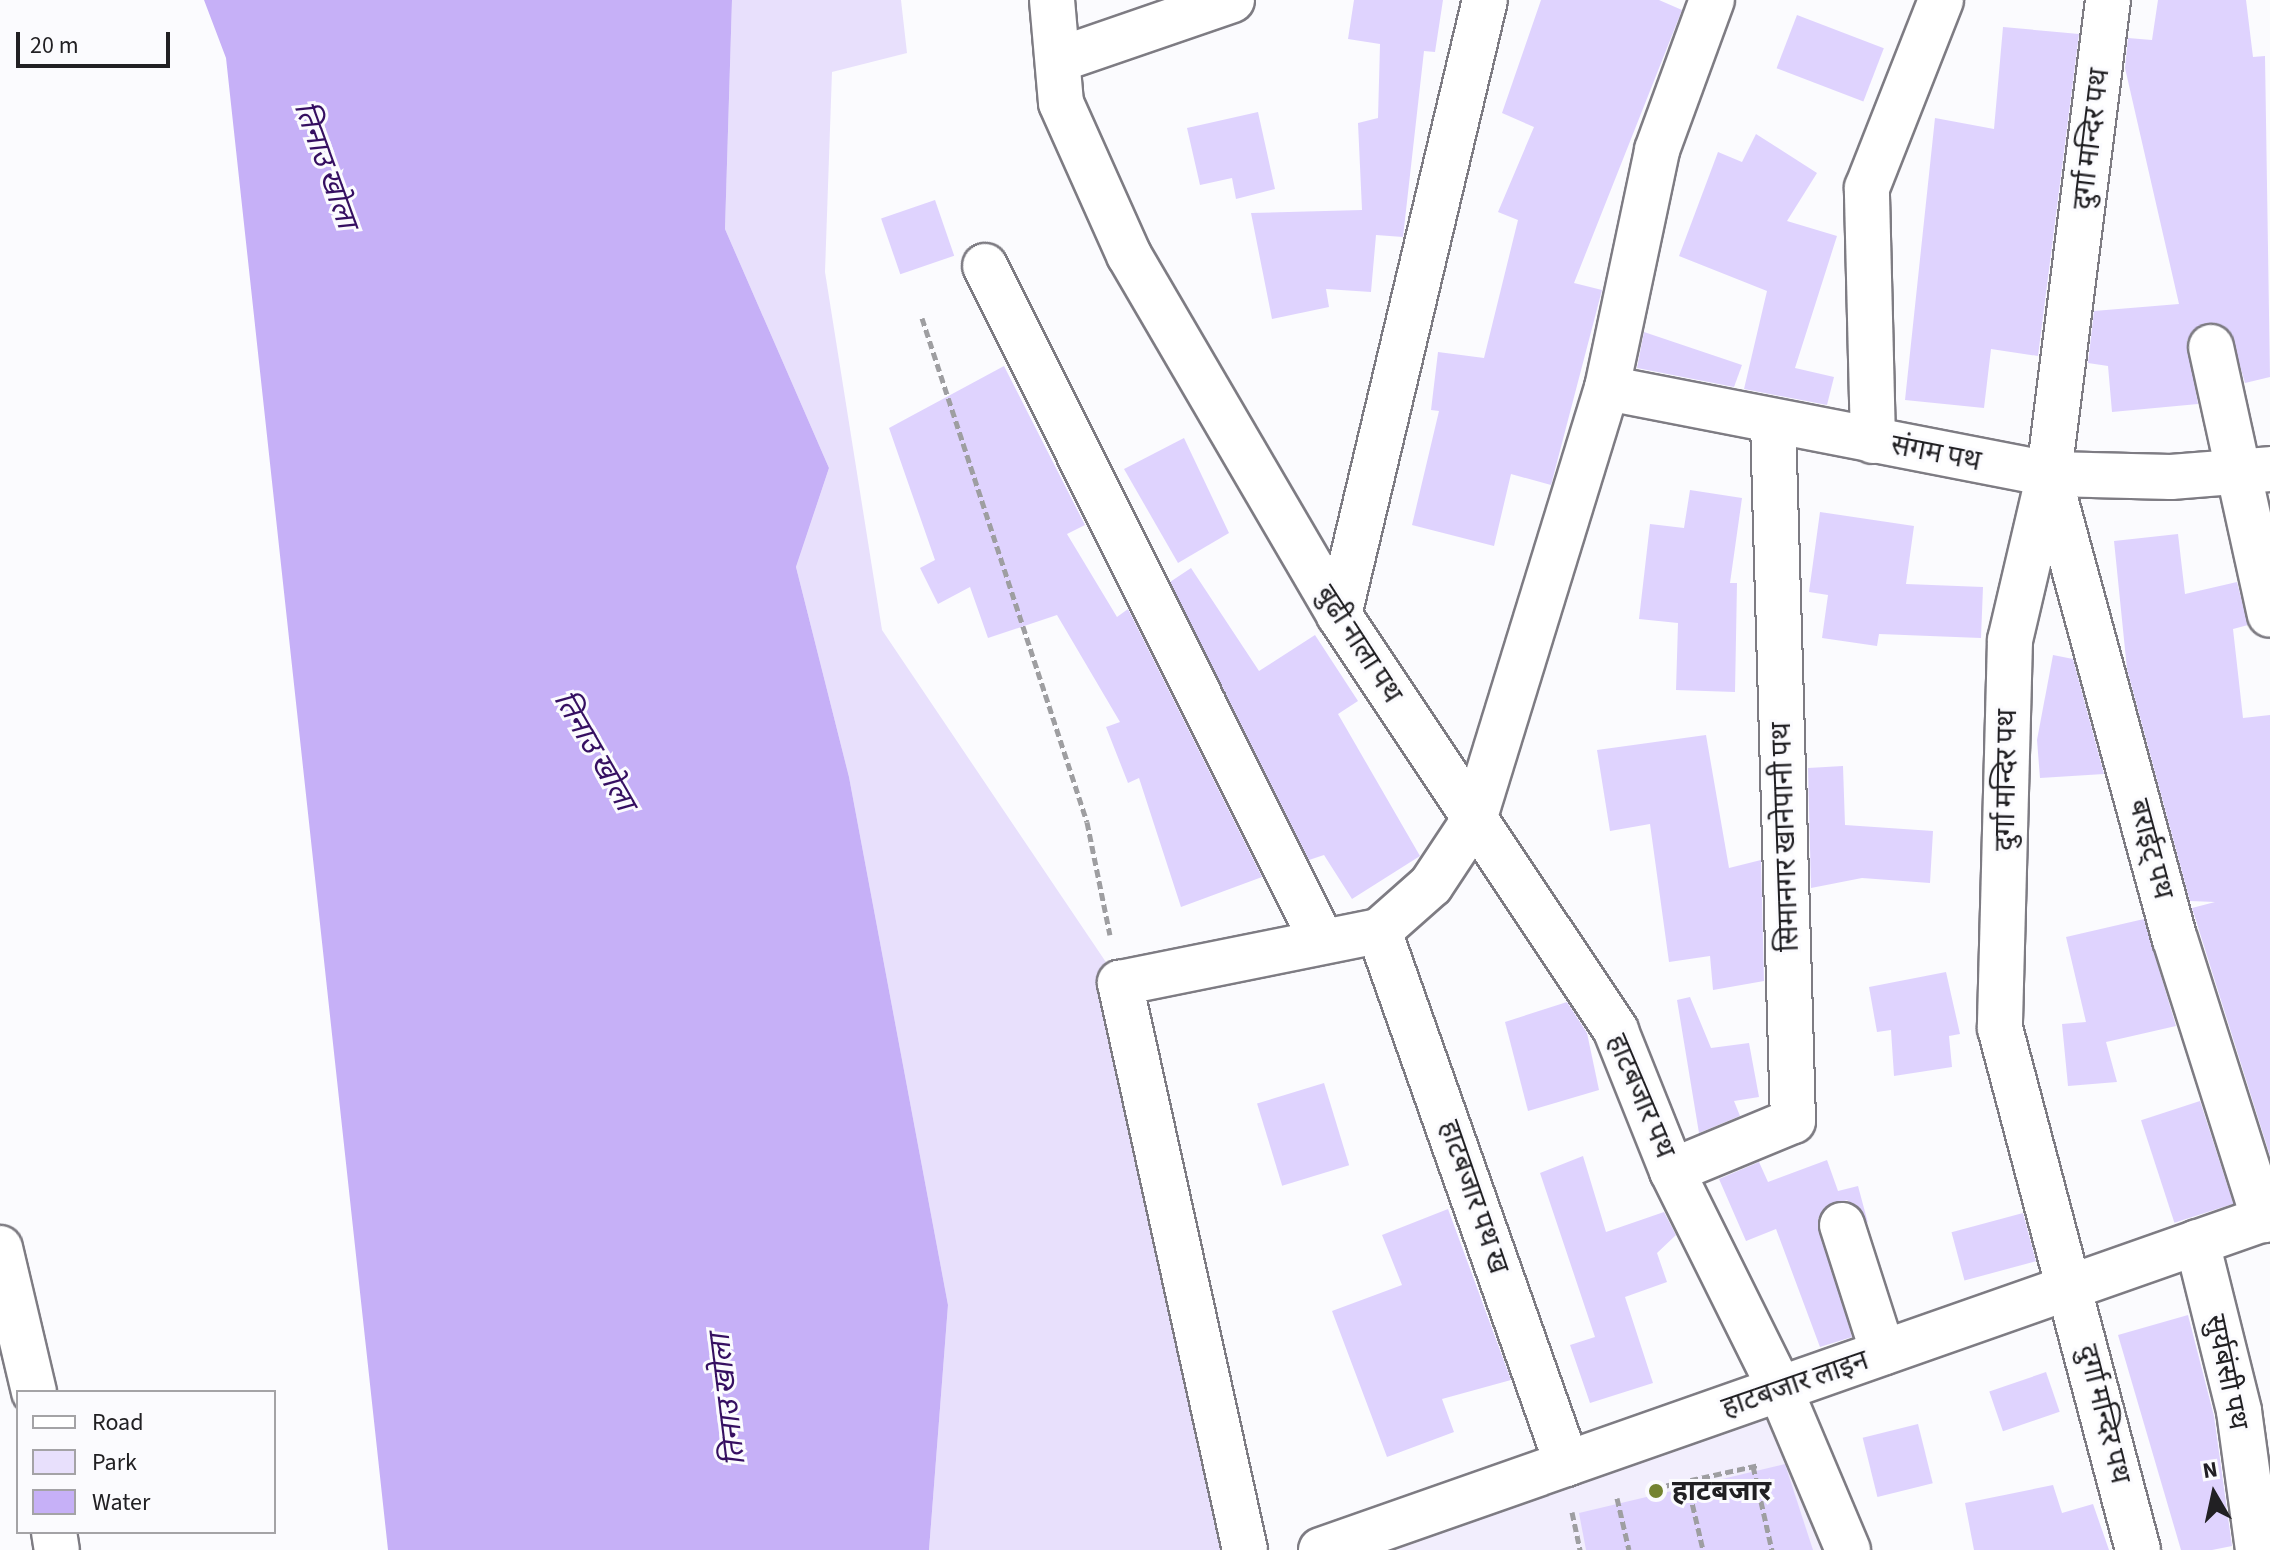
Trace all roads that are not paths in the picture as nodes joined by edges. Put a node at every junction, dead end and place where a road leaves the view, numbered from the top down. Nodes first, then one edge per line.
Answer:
1 (1052, 0) edge
2 (1232, 0) edge
3 (1485, 0) edge
4 (1712, 0) edge
5 (1941, 0) edge
6 (2108, 0) edge
7 (1172, 10) edge
8 (1058, 60) junction
9 (985, 266) dead end
10 (2211, 347) dead end
11 (1607, 388) junction
12 (1773, 421) junction
13 (1873, 441) junction
14 (2254, 472) edge
15 (2049, 474) junction
16 (1339, 615) junction
17 (2270, 615) edge
18 (1474, 820) junction
19 (1379, 931) junction
20 (1321, 939) junction
21 (1672, 1171) junction
22 (2267, 1218) edge
23 (1842, 1225) dead end
24 (2197, 1242) junction
25 (0, 1248) edge
26 (2072, 1286) junction
27 (1883, 1353) junction
28 (1780, 1389) junction
29 (34, 1390) edge
30 (1576, 1483) junction
31 (1245, 1550) edge
32 (1321, 1550) edge
33 (1848, 1550) edge
34 (2138, 1550) edge
35 (2258, 1550) edge

1 - 8 street, बुढी नाला पथ
2 - 7 street
3 - 16 street
4 - 11 street
5 - 13 street
6 - 15 street, दुर्गा मन्दिर पथ
7 - 8 street
8 - 16 street, बुढी नाला पथ
9 - 20 street
10 - 14 street
11 - 12 street, संगम पथ
11 - 18 street
12 - 13 street, संगम पथ
12 - 21 street, सिमानगर खानेपानी पथ
13 - 15 street, संगम पथ
14 - 15 street, संगम पथ
14 - 17 street
15 - 22 street, बराईट् पथ
15 - 26 street, दुर्गा मन्दिर पथ
16 - 18 street, बुढी नाला पथ
18 - 19 street
18 - 21 street, हाटबजार पथ
19 - 20 street
19 - 30 street, हाटबजार पथ ख
20 - 31 street
21 - 28 street, हाटबजार पथ
22 - 24 street, हाटबजार लाइन
23 - 27 street
24 - 26 street, हाटबजार लाइन
24 - 35 street, सुर्यबंसी पथ
25 - 29 street
26 - 27 street, हाटबजार लाइन
26 - 34 street, दुर्गा मन्दिर पथ
27 - 28 street, हाटबजार लाइन
28 - 30 street, हाटबजार लाइन
28 - 33 street, हाटबजार पथ
30 - 32 street, हाटबजार लाइन

